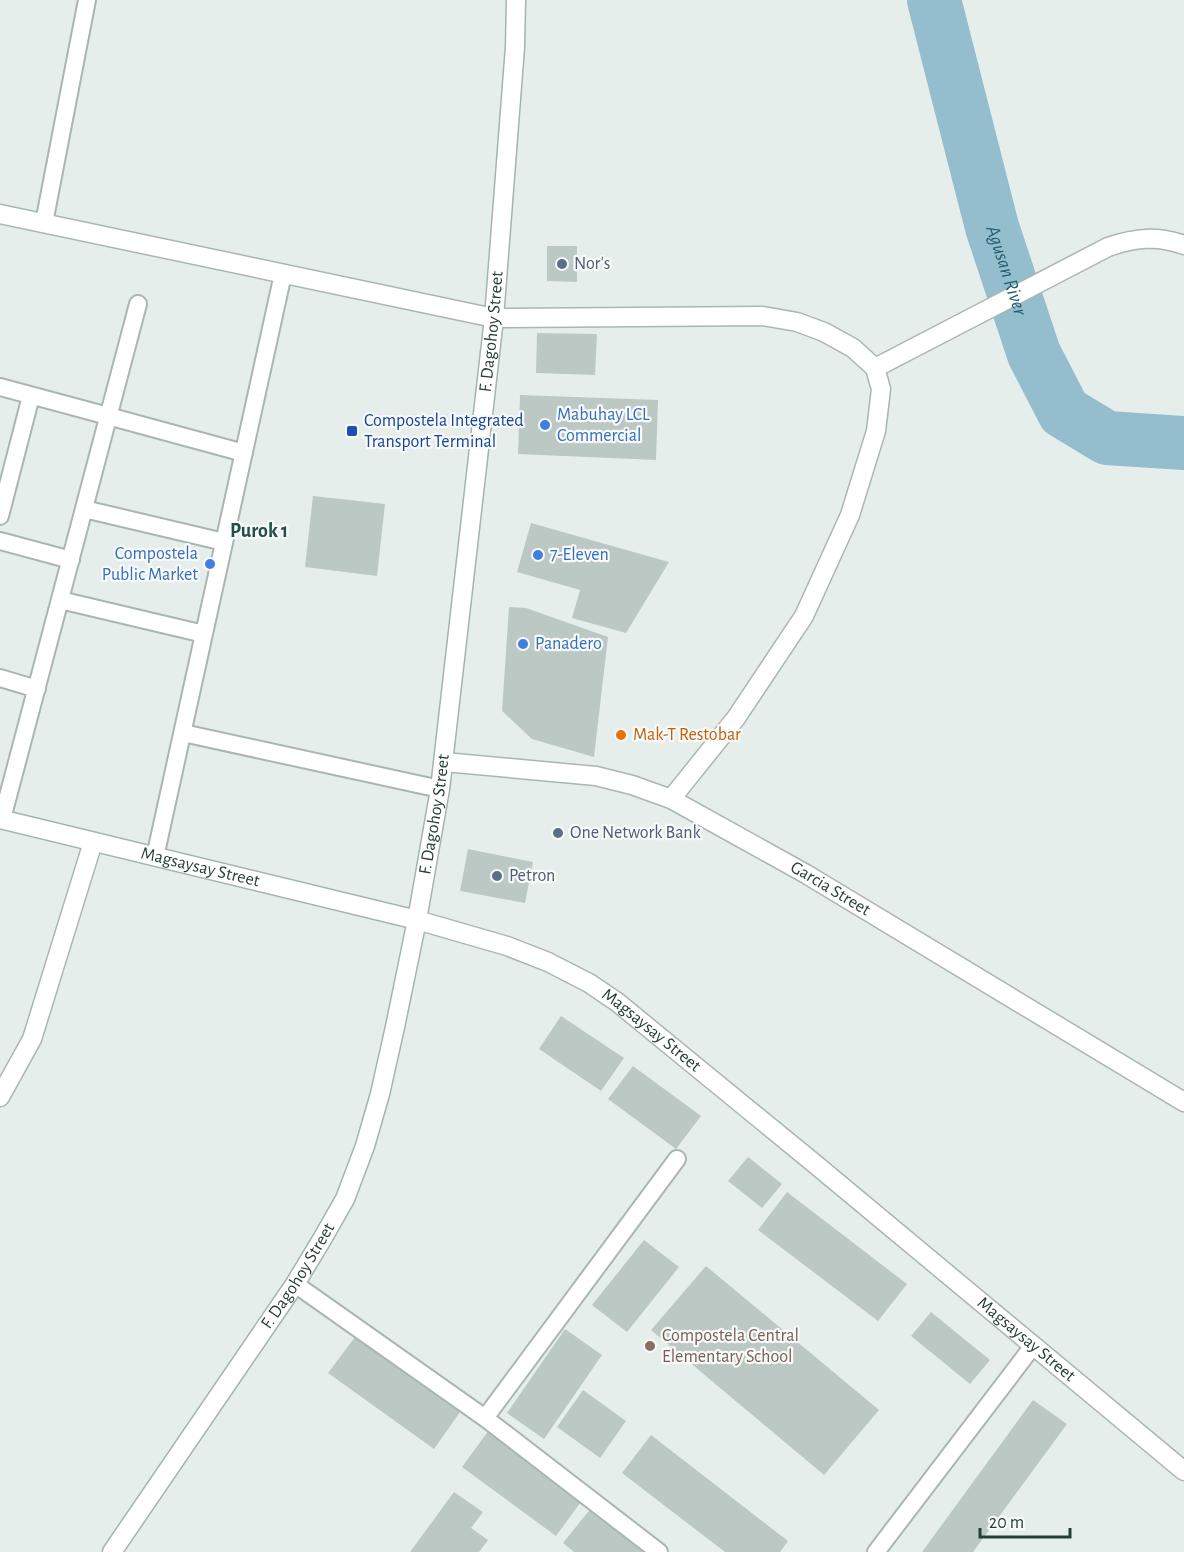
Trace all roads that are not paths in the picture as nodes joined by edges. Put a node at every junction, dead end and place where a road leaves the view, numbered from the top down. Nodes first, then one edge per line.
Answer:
1 (87, 0) edge
2 (516, 0) edge
3 (0, 214) edge
4 (44, 223) junction
5 (1184, 245) edge
6 (283, 274) junction
7 (138, 304) dead end
8 (494, 318) junction
9 (875, 368) junction
10 (0, 387) edge
11 (31, 396) junction
12 (108, 416) junction
13 (244, 453) junction
14 (84, 509) junction
15 (0, 516) edge
16 (0, 541) edge
17 (224, 542) junction
18 (71, 560) junction
19 (60, 600) junction
20 (204, 634) junction
21 (0, 678) edge
22 (37, 688) junction
23 (183, 733) junction
24 (444, 762) junction
25 (440, 789) junction
26 (671, 799) junction
27 (1, 819) edge
28 (93, 842) junction
29 (155, 857) junction
30 (417, 920) junction
31 (0, 1097) edge
32 (1184, 1102) edge
33 (677, 1159) dead end
34 (295, 1284) junction
35 (1033, 1346) junction
36 (485, 1418) junction
37 (1184, 1471) edge
38 (112, 1552) edge
39 (659, 1552) edge
40 (876, 1552) edge

1 - 4 lane
2 - 8 street, F. Dagohoy Street
3 - 4 street
4 - 6 street
5 - 9 street
6 - 8 street
6 - 13 lane
7 - 12 lane
8 - 9 street
8 - 24 street, F. Dagohoy Street
9 - 26 street
10 - 11 lane
11 - 12 lane
11 - 15 lane
12 - 13 lane
12 - 14 lane
13 - 17 lane
14 - 17 lane
14 - 18 lane
16 - 18 lane
17 - 20 lane
18 - 19 lane
19 - 20 lane
19 - 22 lane
20 - 23 lane
21 - 22 lane
22 - 27 lane
23 - 25 lane
23 - 29 lane
24 - 25 street, F. Dagohoy Street
24 - 26 street, Garcia Street
25 - 30 street, F. Dagohoy Street
26 - 32 street, Garcia Street
27 - 28 street, Magsaysay Street
28 - 29 street, Magsaysay Street
28 - 31 street
29 - 30 street, Magsaysay Street
30 - 34 street, F. Dagohoy Street
30 - 35 street, Magsaysay Street
33 - 36 lane
34 - 36 lane
34 - 38 street, F. Dagohoy Street
35 - 37 street, Magsaysay Street
35 - 40 lane
36 - 39 lane

